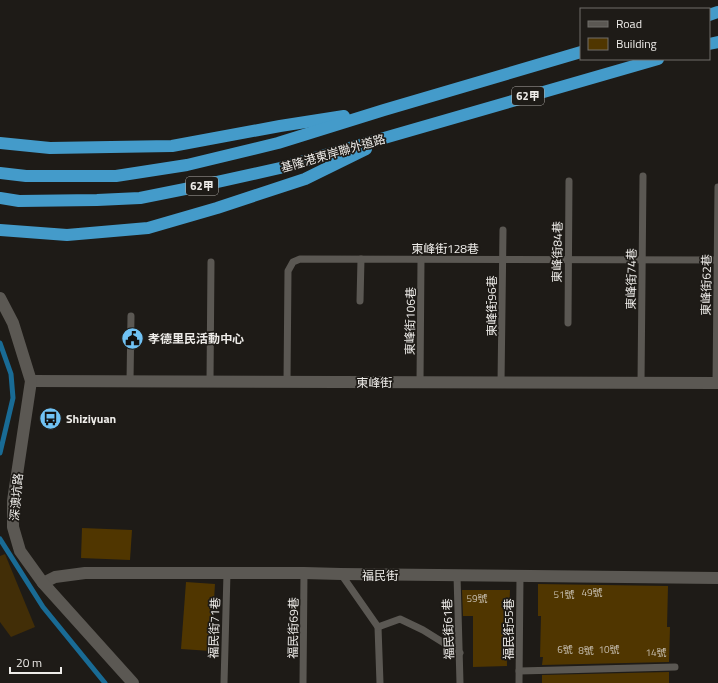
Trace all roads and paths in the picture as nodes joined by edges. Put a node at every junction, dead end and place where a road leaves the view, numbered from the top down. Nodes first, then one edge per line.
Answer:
1 (580, 52) edge
2 (655, 60) edge
3 (384, 110) junction
4 (398, 134) junction
5 (0, 143) edge
6 (0, 173) edge
7 (643, 176) dead end
8 (569, 181) dead end
9 (718, 187) edge
10 (0, 198) edge
11 (0, 230) edge
12 (503, 230) dead end
13 (361, 259) junction
14 (421, 259) junction
15 (502, 260) junction
16 (568, 260) junction
17 (642, 260) junction
18 (718, 260) edge
19 (211, 262) dead end
20 (0, 298) edge
21 (360, 301) dead end
22 (131, 316) dead end
23 (568, 323) dead end
24 (31, 381) junction
25 (130, 381) junction
26 (210, 381) junction
27 (287, 382) junction
28 (420, 382) junction
29 (501, 382) junction
30 (641, 383) junction
31 (717, 383) edge
32 (227, 573) junction
33 (304, 573) junction
34 (341, 574) junction
35 (457, 575) junction
36 (520, 576) junction
37 (718, 578) edge
38 (43, 583) junction
39 (378, 627) junction
40 (460, 653) junction
41 (675, 667) dead end
42 (519, 671) junction
43 (133, 683) edge
44 (224, 683) edge
45 (303, 683) edge
46 (380, 683) edge
47 (460, 683) edge
48 (519, 683) edge

1 - 3 highway, 基隆港東岸聯外道路 / 62甲
2 - 4 highway, 基隆港東岸聯外道路 / 62甲
3 - 5 highway
3 - 6 highway, 基隆港東岸聯外道路 / 62甲
4 - 10 highway, 基隆港東岸聯外道路 / 62甲
4 - 11 highway
7 - 17 lane, 東峰街74巷
8 - 16 lane, 東峰街84巷
9 - 18 lane, 東峰街62巷
12 - 15 lane, 東峰街96巷
13 - 14 lane, 東峰街128巷
13 - 21 lane
13 - 27 lane, 東峰街128巷
14 - 15 lane, 東峰街128巷
14 - 28 lane, 東峰街106巷
15 - 16 lane, 東峰街128巷
15 - 29 lane, 東峰街96巷
16 - 17 lane, 東峰街128巷
16 - 23 lane, 東峰街84巷
17 - 18 lane, 東峰街128巷
17 - 30 lane, 東峰街74巷
18 - 31 lane, 東峰街62巷
19 - 26 lane
20 - 24 street, 深澳坑路
22 - 25 lane
24 - 25 street, 東峰街
24 - 38 street, 深澳坑路
25 - 26 street, 東峰街
26 - 27 street, 東峰街
27 - 28 street, 東峰街
28 - 29 street, 東峰街
29 - 30 street, 東峰街
30 - 31 street, 東峰街
32 - 33 street, 福民街
32 - 38 street, 福民街
32 - 44 lane, 福民街71巷
33 - 34 street, 福民街
33 - 45 lane, 福民街69巷
34 - 35 street, 福民街
34 - 39 lane
35 - 36 street, 福民街
35 - 40 lane, 福民街61巷
36 - 37 street, 福民街
36 - 42 lane, 福民街55巷
38 - 43 street, 深澳坑路
39 - 40 lane
39 - 46 lane
40 - 47 lane, 福民街61巷
41 - 42 lane
42 - 48 lane, 福民街55巷

